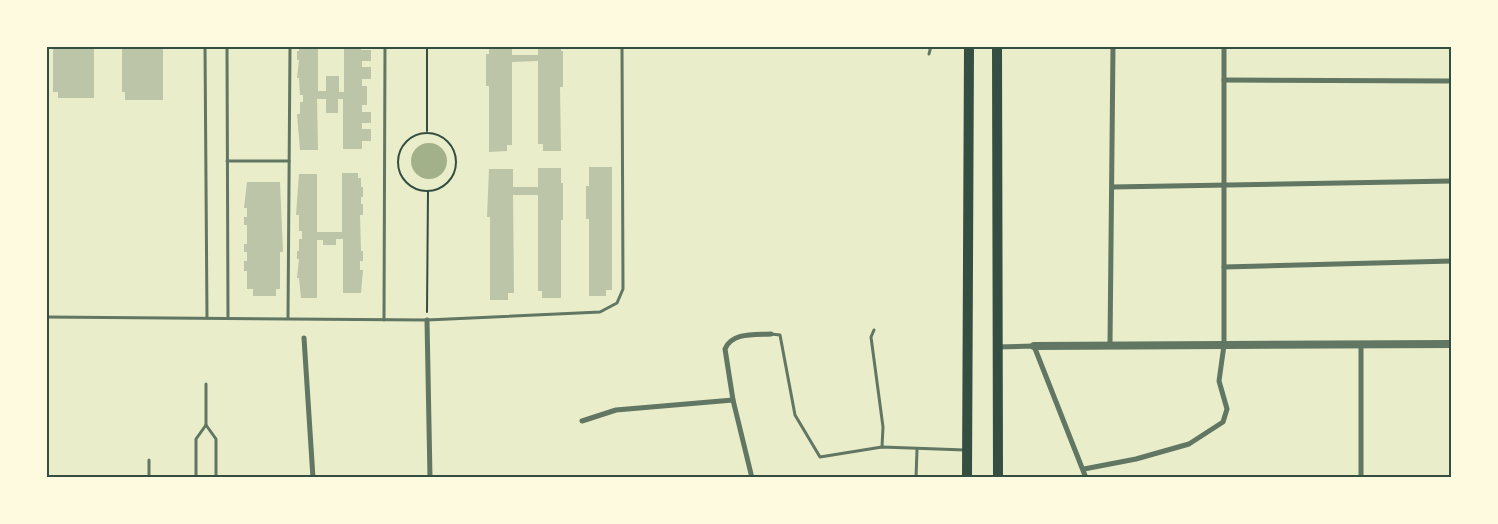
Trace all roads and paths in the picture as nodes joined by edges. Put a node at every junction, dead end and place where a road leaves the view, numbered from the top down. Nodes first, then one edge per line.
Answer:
1 (205, 46) edge
2 (227, 46) edge
3 (290, 46) edge
4 (385, 46) edge
5 (427, 46) edge
6 (622, 46) edge
7 (931, 46) edge
8 (969, 46) edge
9 (998, 46) edge
10 (1113, 46) edge
11 (1224, 46) edge
12 (929, 54) dead end
13 (1224, 80) junction
14 (1452, 81) edge
15 (428, 132) junction
16 (227, 161) junction
17 (289, 161) junction
18 (1452, 181) edge
19 (1224, 185) junction
20 (1112, 187) junction
21 (428, 191) junction
22 (1452, 261) edge
23 (1224, 267) junction
24 (46, 317) edge
25 (207, 318) junction
26 (228, 318) junction
27 (288, 318) junction
28 (384, 320) junction
29 (427, 320) junction
30 (874, 330) dead end
31 (770, 334) joint
32 (304, 338) dead end
33 (1452, 344) edge
34 (1110, 345) junction
35 (1224, 345) junction
36 (1361, 345) junction
37 (1034, 346) junction
38 (997, 347) junction
39 (206, 384) dead end
40 (733, 400) junction
41 (582, 421) dead end
42 (206, 425) junction
43 (882, 447) junction
44 (917, 450) junction
45 (968, 450) junction
46 (150, 460) dead end
47 (1084, 469) junction
48 (149, 478) edge
49 (196, 478) edge
50 (216, 478) edge
51 (313, 478) edge
52 (430, 478) edge
53 (752, 478) edge
54 (916, 478) edge
55 (967, 478) edge
56 (998, 478) edge
57 (1086, 478) edge
58 (1361, 478) edge

1 - 25 lane
2 - 16 lane
3 - 17 lane
4 - 28 lane
5 - 15 path
6 - 29 lane
7 - 12 lane
8 - 45 main road
9 - 38 main road
10 - 20 street
11 - 13 street
13 - 14 street
13 - 19 street
15 - 21 path
15 - 21 path
16 - 17 lane
16 - 26 lane
17 - 27 lane
18 - 19 street
19 - 20 street
19 - 23 street
20 - 34 street
21 - 29 path
22 - 23 street
23 - 35 street
24 - 25 lane
25 - 26 lane
26 - 27 lane
27 - 28 lane
28 - 29 lane
29 - 52 street
30 - 43 lane
31 - 40 street
31 - 43 lane
32 - 51 street
33 - 36 street
34 - 35 street
34 - 37 street
35 - 36 street
35 - 47 street
36 - 58 street
37 - 38 street
37 - 47 street
38 - 56 main road
39 - 42 lane
40 - 41 street
40 - 53 street
42 - 49 lane
42 - 50 lane
43 - 44 lane
44 - 45 lane
44 - 54 lane
45 - 55 main road
46 - 48 lane
47 - 57 street

